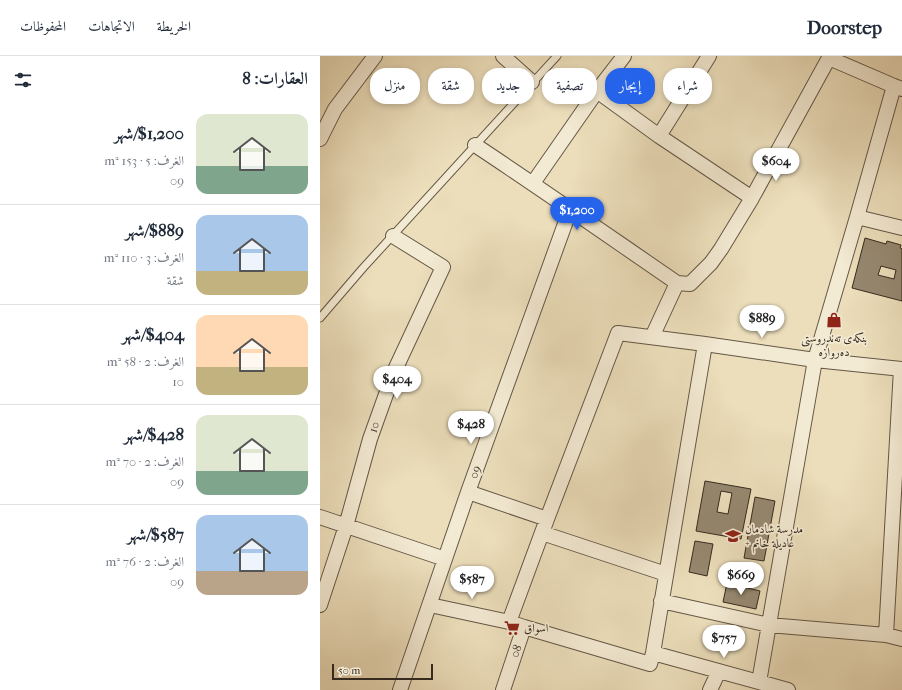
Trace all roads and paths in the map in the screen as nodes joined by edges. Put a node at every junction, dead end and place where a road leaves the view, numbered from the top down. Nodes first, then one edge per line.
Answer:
1 (375, 56) edge
2 (503, 56) edge
3 (556, 56) edge
4 (624, 56) edge
5 (709, 56) edge
6 (830, 57) edge
7 (516, 68) edge
8 (534, 80) edge
9 (898, 88) edge
10 (597, 91) joint
11 (512, 104) edge
12 (588, 104) edge
13 (659, 136) junction
14 (320, 139) edge
15 (475, 145) junction
16 (533, 183) junction
17 (752, 198) junction
18 (570, 210) junction
19 (858, 217) junction
20 (902, 228) edge
21 (393, 236) junction
22 (677, 283) junction
23 (320, 318) edge
24 (652, 337) junction
25 (705, 344) junction
26 (815, 360) junction
27 (902, 369) edge
28 (468, 492) junction
29 (320, 517) edge
30 (547, 519) junction
31 (346, 526) junction
32 (542, 533) junction
33 (445, 559) junction
34 (666, 574) junction
35 (661, 601) junction
36 (320, 605) edge
37 (430, 605) junction
38 (509, 622) junction
39 (769, 626) junction
40 (524, 627) junction
41 (886, 635) junction
42 (902, 640) edge
43 (653, 653) junction
44 (719, 671) junction
45 (760, 682) junction
46 (400, 690) edge
47 (503, 690) edge
48 (710, 690) edge
49 (788, 690) edge

1 - 14 street
2 - 7 street
3 - 8 lane
4 - 10 street
5 - 13 street
6 - 9 street
6 - 17 street
9 - 19 street
10 - 13 street
11 - 15 lane
12 - 16 street
13 - 17 street
15 - 16 street
15 - 21 lane
16 - 18 street
17 - 22 street
18 - 22 street
18 - 28 street, 09
19 - 20 street
19 - 26 street
21 - 23 lane
21 - 31 street, 10
22 - 24 street
24 - 25 street
24 - 30 street
25 - 26 street
25 - 34 street
26 - 27 street
26 - 39 street
27 - 41 street
28 - 30 street
28 - 33 street, 09
29 - 31 street
30 - 32 street
31 - 33 street
31 - 36 street, 10
32 - 34 street
32 - 38 street
33 - 37 street, 09
34 - 35 street
35 - 39 street
35 - 43 street
37 - 38 street
37 - 46 street, 09
38 - 40 street
39 - 41 street
39 - 45 street
40 - 43 street
40 - 47 street, 08
41 - 42 street
43 - 44 street
44 - 45 street
44 - 48 street
45 - 49 street

